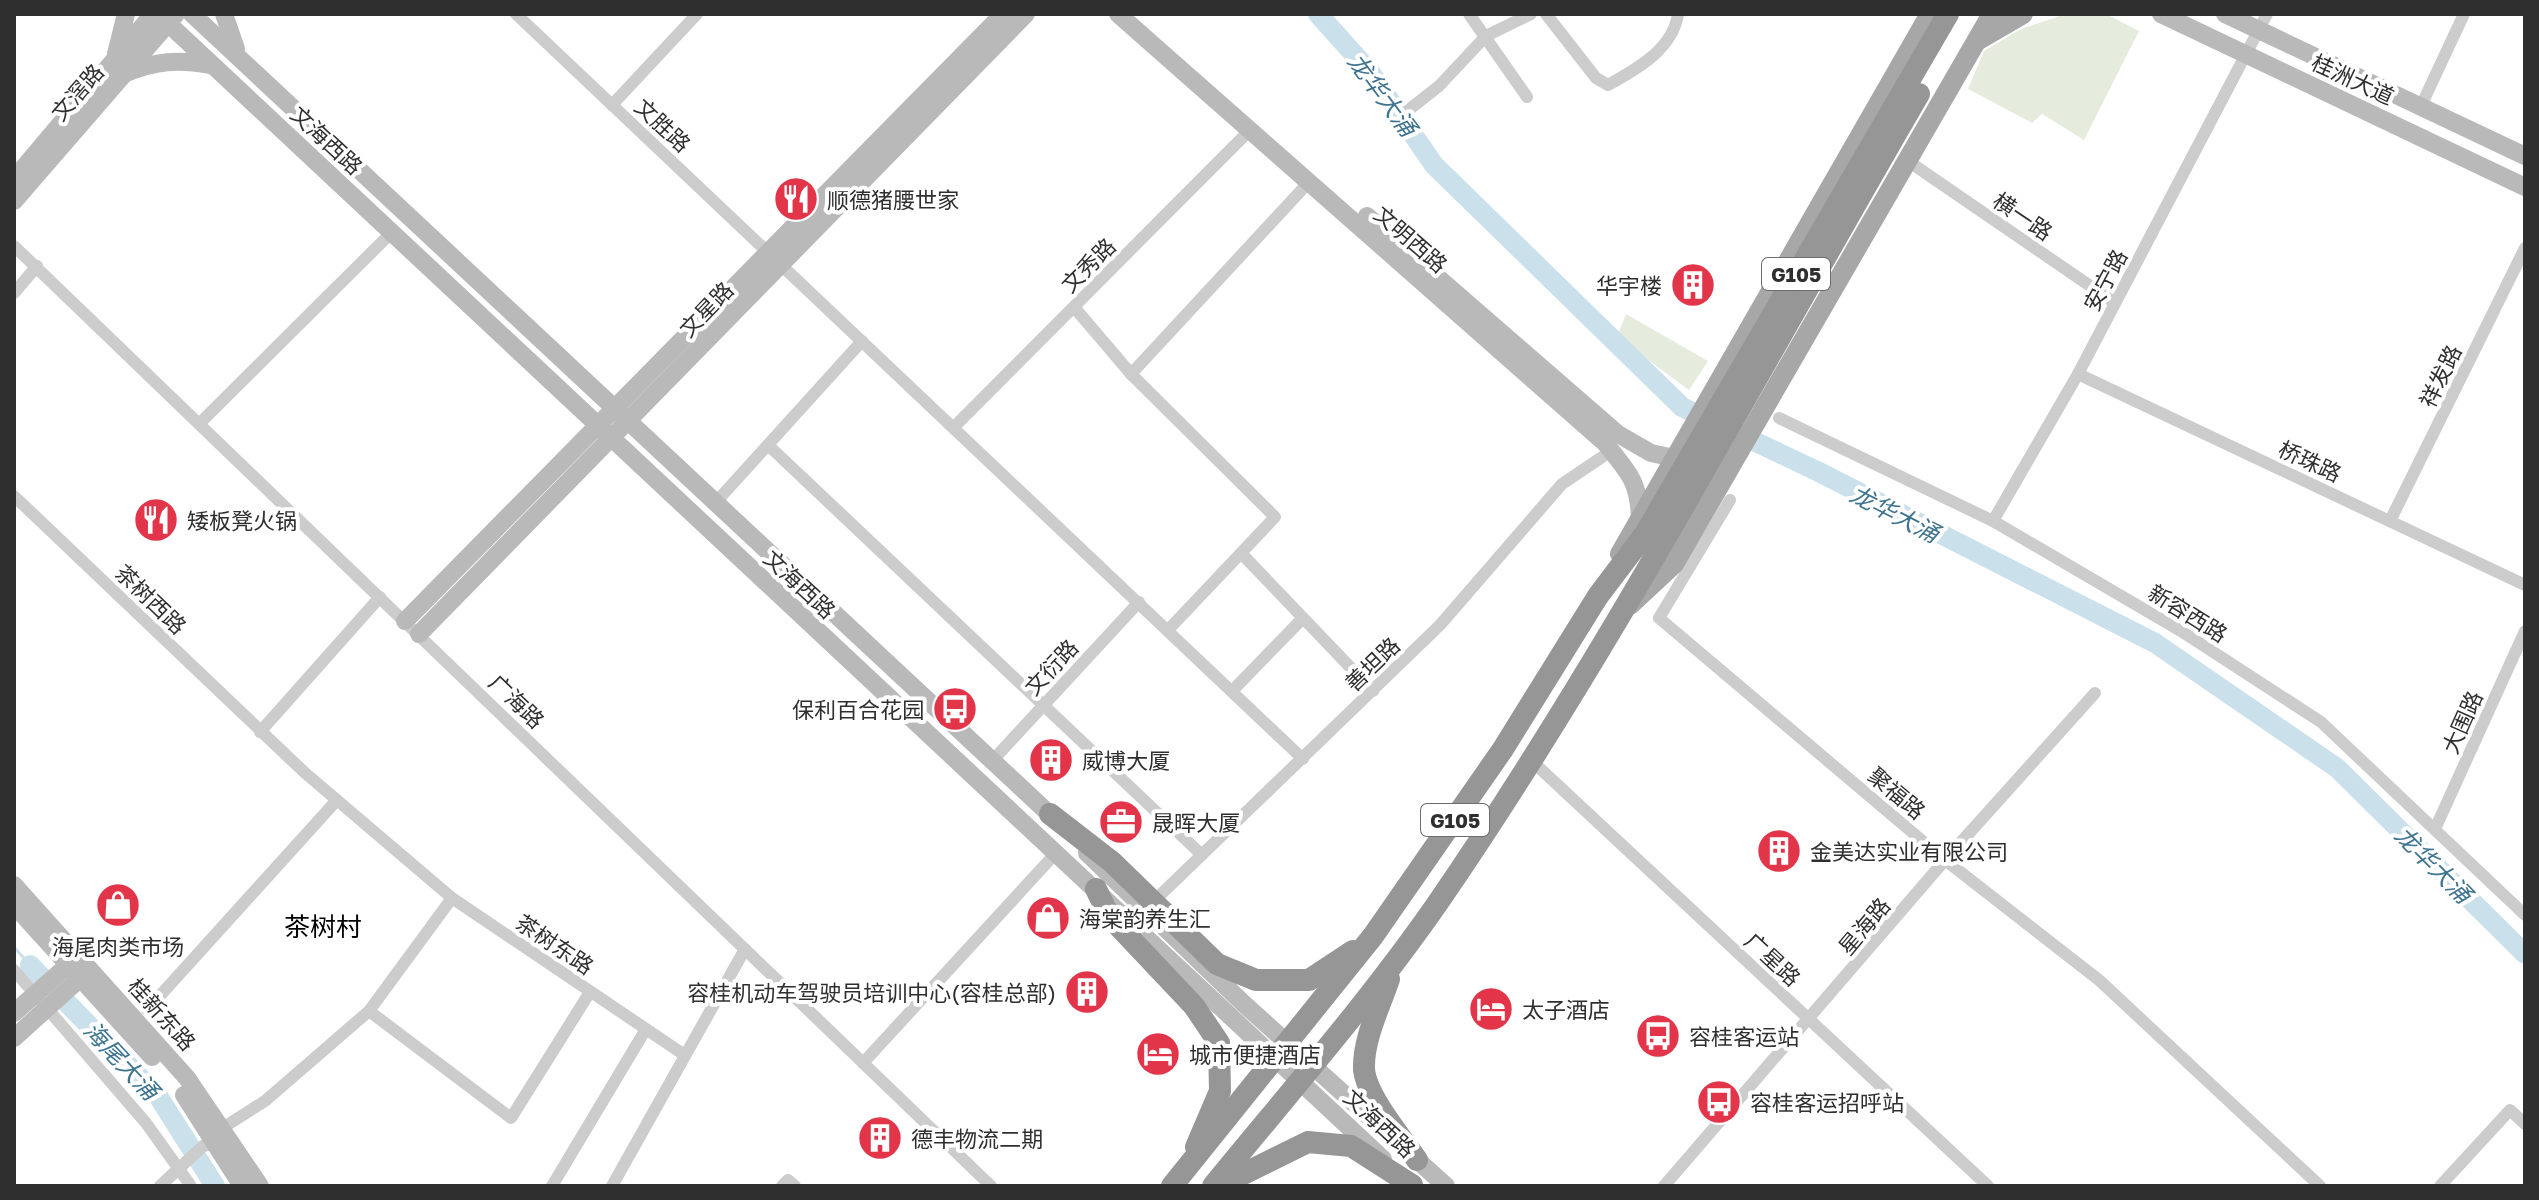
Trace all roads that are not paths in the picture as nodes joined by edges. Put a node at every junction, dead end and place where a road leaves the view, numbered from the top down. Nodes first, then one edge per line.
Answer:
1 (126, 14) edge
2 (192, 14) edge
3 (224, 14) edge
4 (516, 14) edge
5 (697, 14) edge
6 (1118, 14) edge
7 (1133, 14) edge
8 (1469, 14) edge
9 (1531, 14) edge
10 (1546, 14) edge
11 (1678, 14) edge
12 (1930, 14) edge
13 (1948, 14) edge
14 (1965, 14) edge
15 (1992, 14) edge
16 (2023, 14) edge
17 (2161, 14) edge
18 (2225, 14) edge
19 (2464, 14) edge
20 (1020, 15) edge
21 (163, 16) edge
22 (2263, 22) edge
23 (1486, 36) junction
24 (1977, 41) junction
25 (2246, 55) junction
26 (241, 59) junction
27 (210, 65) junction
28 (118, 68) junction
29 (1527, 97) dead end
30 (612, 105) junction
31 (2421, 106) junction
32 (1406, 112) dead end
33 (1250, 130) junction
34 (2525, 156) edge
35 (1908, 161) junction
36 (14, 179) edge
37 (1309, 182) junction
38 (2525, 187) edge
39 (14, 201) edge
40 (391, 233) junction
41 (14, 246) edge
42 (2525, 248) edge
43 (775, 259) junction
44 (37, 266) junction
45 (14, 293) edge
46 (2115, 303) junction
47 (1074, 307) junction
48 (862, 341) junction
49 (1131, 374) junction
50 (2078, 374) junction
51 (625, 414) junction
52 (1779, 418) dead end
53 (200, 423) junction
54 (598, 426) junction
55 (954, 427) junction
56 (612, 440) junction
57 (768, 445) junction
58 (1611, 451) junction
59 (1674, 458) junction
60 (14, 496) edge
61 (1730, 500) dead end
62 (717, 501) junction
63 (1993, 521) junction
64 (2390, 521) junction
65 (1642, 527) junction
66 (1241, 553) junction
67 (2525, 585) edge
68 (380, 597) junction
69 (1139, 602) junction
70 (1624, 610) junction
71 (1303, 618) junction
72 (405, 621) junction
73 (1169, 629) junction
74 (2525, 631) edge
75 (419, 634) junction
76 (1233, 690) junction
77 (1373, 691) junction
78 (2095, 693) dead end
79 (1043, 706) junction
80 (260, 732) junction
81 (1303, 759) junction
82 (993, 760) junction
83 (1532, 761) junction
84 (304, 772) joint
85 (337, 800) junction
86 (1050, 814) junction
87 (2435, 829) junction
88 (1055, 854) junction
89 (1202, 855) junction
90 (1945, 860) junction
91 (14, 885) edge
92 (1096, 889) junction
93 (452, 898) junction
94 (1153, 902) junction
95 (14, 905) edge
96 (2525, 915) edge
97 (1373, 936) junction
98 (745, 949) junction
99 (1397, 959) junction
100 (79, 967) junction
101 (14, 970) edge
102 (590, 992) junction
103 (33, 995) junction
104 (46, 1009) junction
105 (147, 1010) dead end
106 (369, 1011) junction
107 (14, 1013) edge
108 (1810, 1021) junction
109 (646, 1029) junction
110 (14, 1038) edge
111 (683, 1054) junction
112 (863, 1063) junction
113 (2525, 1124) edge
114 (213, 1140) junction
115 (1417, 1160) junction
116 (180, 1170) junction
117 (1178, 1179) edge
118 (160, 1186) edge
119 (191, 1186) edge
120 (242, 1186) edge
121 (260, 1186) edge
122 (552, 1186) edge
123 (612, 1186) edge
124 (782, 1186) edge
125 (795, 1186) edge
126 (991, 1186) edge
127 (1216, 1186) edge
128 (1412, 1186) edge
129 (1446, 1186) edge
130 (1664, 1186) edge
131 (1988, 1186) edge
132 (2320, 1186) edge
133 (2440, 1186) edge

1 - 28 main road
2 - 26 main road, 文海西路
3 - 26 main road
4 - 30 street, 文胜路
5 - 30 street
6 - 33 main road, 文明西路
7 - 59 main road, 文明西路
8 - 23 street
9 - 23 street
10 - 11 street
12 - 59 main road
13 - 65 highway, G105
14 - 70 highway, G105 / G105
15 - 24 main road
16 - 24 main road
17 - 25 main road, 桂洲大道
18 - 22 main road, 桂洲大道
19 - 31 street
20 - 43 main road, 文星路
21 - 27 main road, 文海西路
21 - 28 main road, 文滘路
22 - 25 street, 安宁路
22 - 31 main road, 桂洲大道
23 - 29 street
23 - 32 street
24 - 35 main road
25 - 38 main road, 桂洲大道
25 - 46 street, 安宁路
26 - 51 main road, 文海西路
27 - 28 main road
27 - 40 main road, 文海西路
28 - 36 main road, 文滘路
28 - 39 main road, 文滘路
30 - 43 street, 文胜路
31 - 34 main road, 桂洲大道
33 - 37 main road, 文明西路
33 - 47 street, 文秀路
35 - 46 street, 横一路
35 - 70 main road
37 - 49 street
37 - 58 main road, 文明西路
40 - 53 street
40 - 54 main road, 文海西路
41 - 44 street, 广海路
42 - 64 street, 祥发路
43 - 48 street, 文胜路
43 - 51 main road, 文星路
44 - 45 street
44 - 53 street, 广海路
46 - 50 street, 安宁路
47 - 49 street
47 - 55 street, 文秀路
48 - 55 street, 文胜路
48 - 57 street
49 - 66 street
50 - 63 street, 安宁路
50 - 64 street, 桥珠路
51 - 54 main road, 文星路
51 - 56 main road, 文星路
51 - 62 main road, 文海西路
52 - 63 street, 新容西路
53 - 68 street, 广海路
54 - 56 main road, 文海西路
54 - 72 main road, 文星路
55 - 69 street, 文胜路
56 - 75 main road, 文星路
56 - 88 main road, 文海西路
57 - 62 street
57 - 79 street
58 - 65 main road, 文明西路
58 - 77 street, 善坦路
59 - 65 main road
60 - 80 street, 茶树西路
61 - 90 street, 聚福路
62 - 82 main road, 文海西路
63 - 87 street, 新容西路
64 - 67 street, 桥珠路
65 - 97 highway, G105
66 - 71 street
66 - 73 street
68 - 72 street, 广海路
68 - 80 street
69 - 73 street, 文胜路
69 - 79 street, 文衍路
70 - 83 highway, G105
71 - 76 street
71 - 77 street
72 - 75 street, 广海路
73 - 76 street, 文胜路
74 - 87 street, 大围路
75 - 98 street, 广海路
76 - 81 street, 文胜路
77 - 81 street, 善坦路
78 - 90 street, 星海路
79 - 82 street, 文衍路
79 - 89 street
80 - 84 street, 茶树西路
81 - 89 street, 善坦路
82 - 86 main road, 文海西路
83 - 99 highway, G105
83 - 108 street, 广星路
84 - 85 street, 茶树东路
85 - 93 street, 茶树东路
85 - 105 street
86 - 94 highway
86 - 115 main road, 文海西路
87 - 96 street, 新容西路
88 - 92 main road, 文海西路
88 - 112 street
89 - 94 street, 善坦路
90 - 108 street, 星海路
90 - 132 street, 聚福路
91 - 100 main road, 桂新东路
92 - 117 highway
92 - 128 main road, 文海西路
93 - 102 street, 茶树东路
93 - 106 street
94 - 97 highway
95 - 100 main road, 桂新东路
97 - 117 highway, G105
98 - 111 street
98 - 112 street, 广海路
99 - 115 highway
99 - 127 highway
100 - 103 main road
100 - 104 main road
100 - 114 main road, 桂新东路
101 - 103 street
102 - 106 street
102 - 109 street, 茶树东路
103 - 104 street
103 - 107 main road
104 - 110 main road
104 - 116 street
106 - 114 street
108 - 130 street, 星海路
108 - 131 street, 广星路
109 - 111 street, 茶树东路
109 - 122 street
111 - 123 street
112 - 126 street, 广海路
113 - 133 street
114 - 116 street
114 - 120 main road, 桂新东路
114 - 121 main road, 桂新东路
115 - 129 main road, 文海西路
116 - 118 street
116 - 119 street
124 - 125 street
127 - 128 highway

